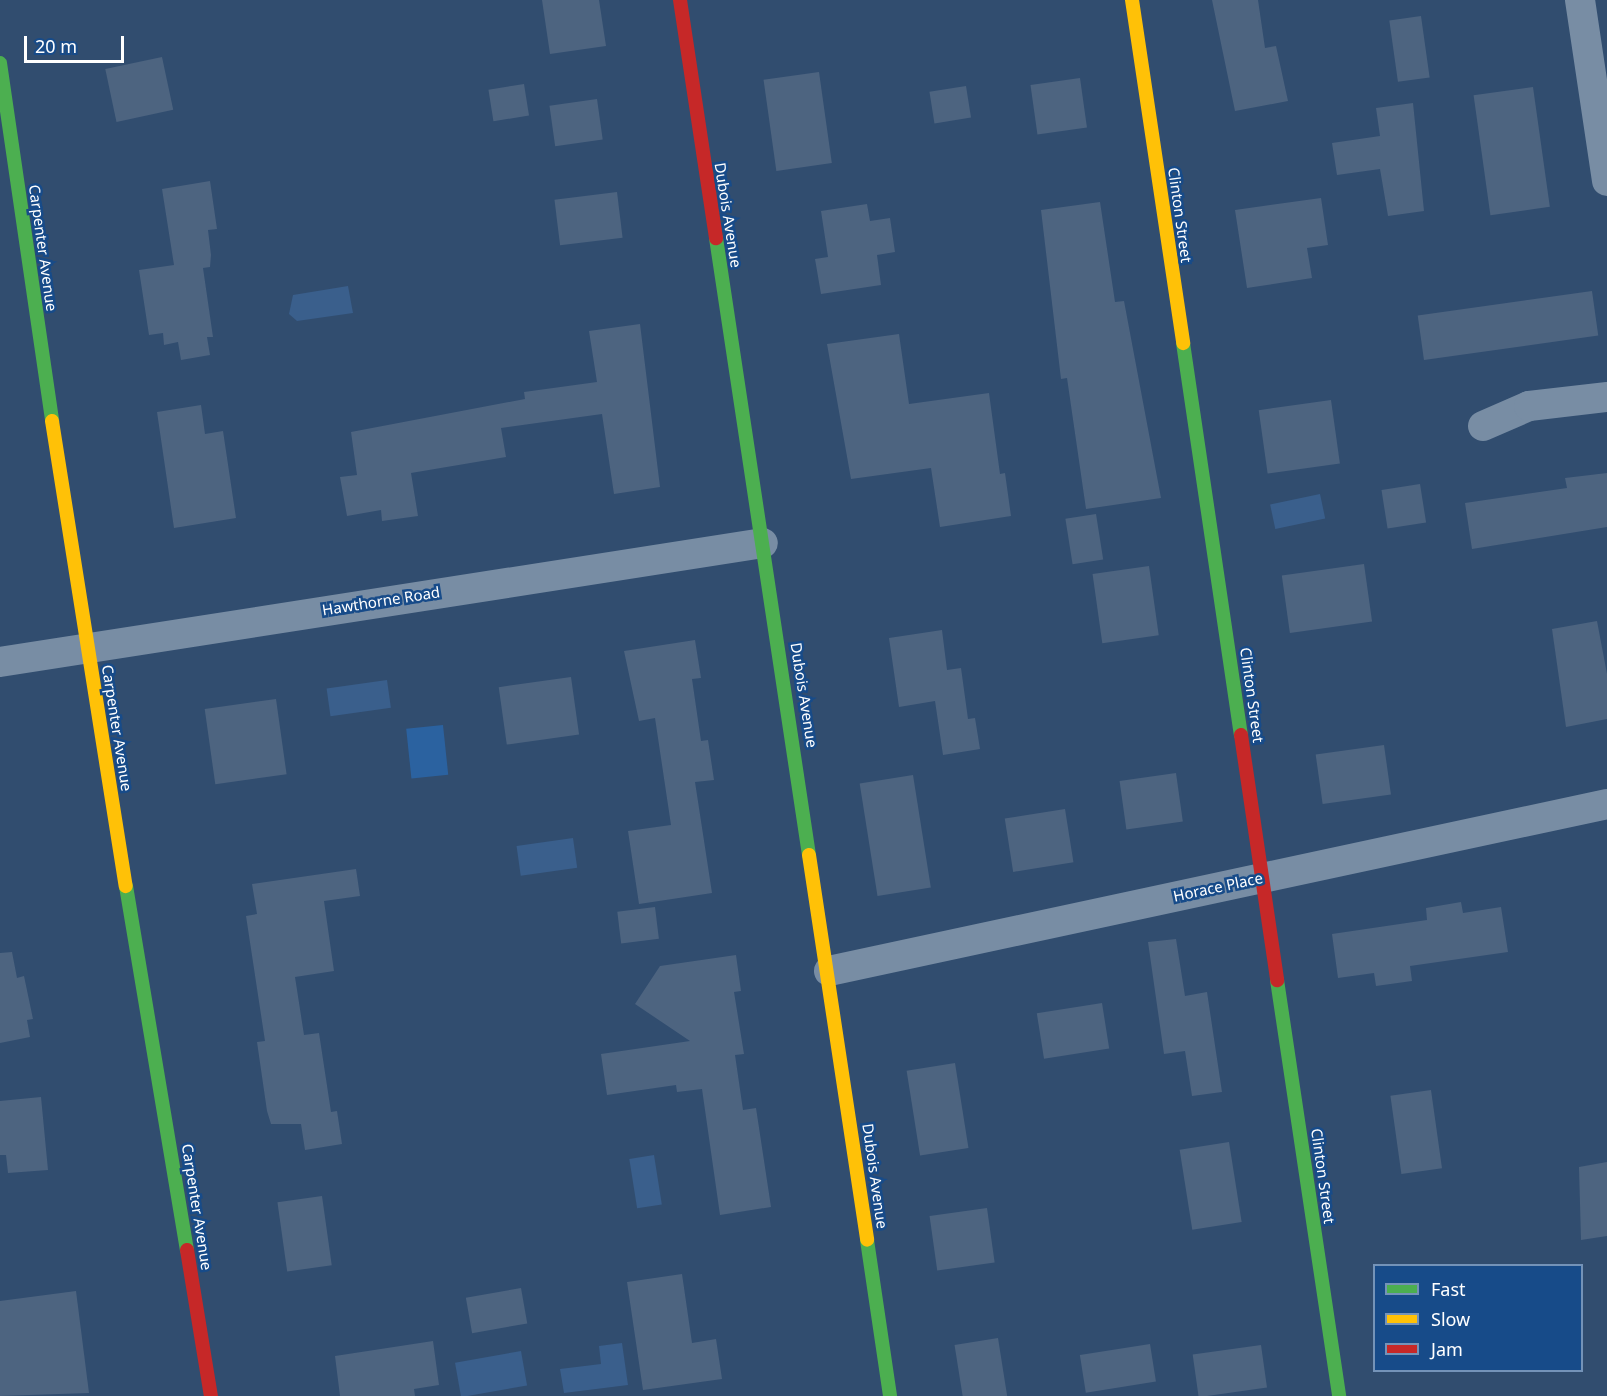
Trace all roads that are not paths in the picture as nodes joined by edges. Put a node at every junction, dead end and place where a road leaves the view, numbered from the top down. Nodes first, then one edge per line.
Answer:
1 (680, 0) edge
2 (1132, 0) edge
3 (1580, 0) edge
4 (0, 63) edge
5 (1607, 181) edge
6 (1607, 397) edge
7 (1483, 426) dead end
8 (763, 543) junction
9 (88, 645) junction
10 (0, 662) edge
11 (1607, 804) edge
12 (1262, 878) junction
13 (830, 971) junction
14 (211, 1396) edge
15 (890, 1396) edge
16 (1339, 1396) edge

1 - 8 street, Dubois Avenue
2 - 12 street, Clinton Street
3 - 5 street
4 - 9 street, Carpenter Avenue
6 - 7 street
8 - 9 street, Hawthorne Road
8 - 13 street, Dubois Avenue
9 - 10 street, Hawthorne Road
9 - 14 street, Carpenter Avenue
11 - 12 street, Horace Place
12 - 13 street, Horace Place
12 - 16 street, Clinton Street
13 - 15 street, Dubois Avenue

